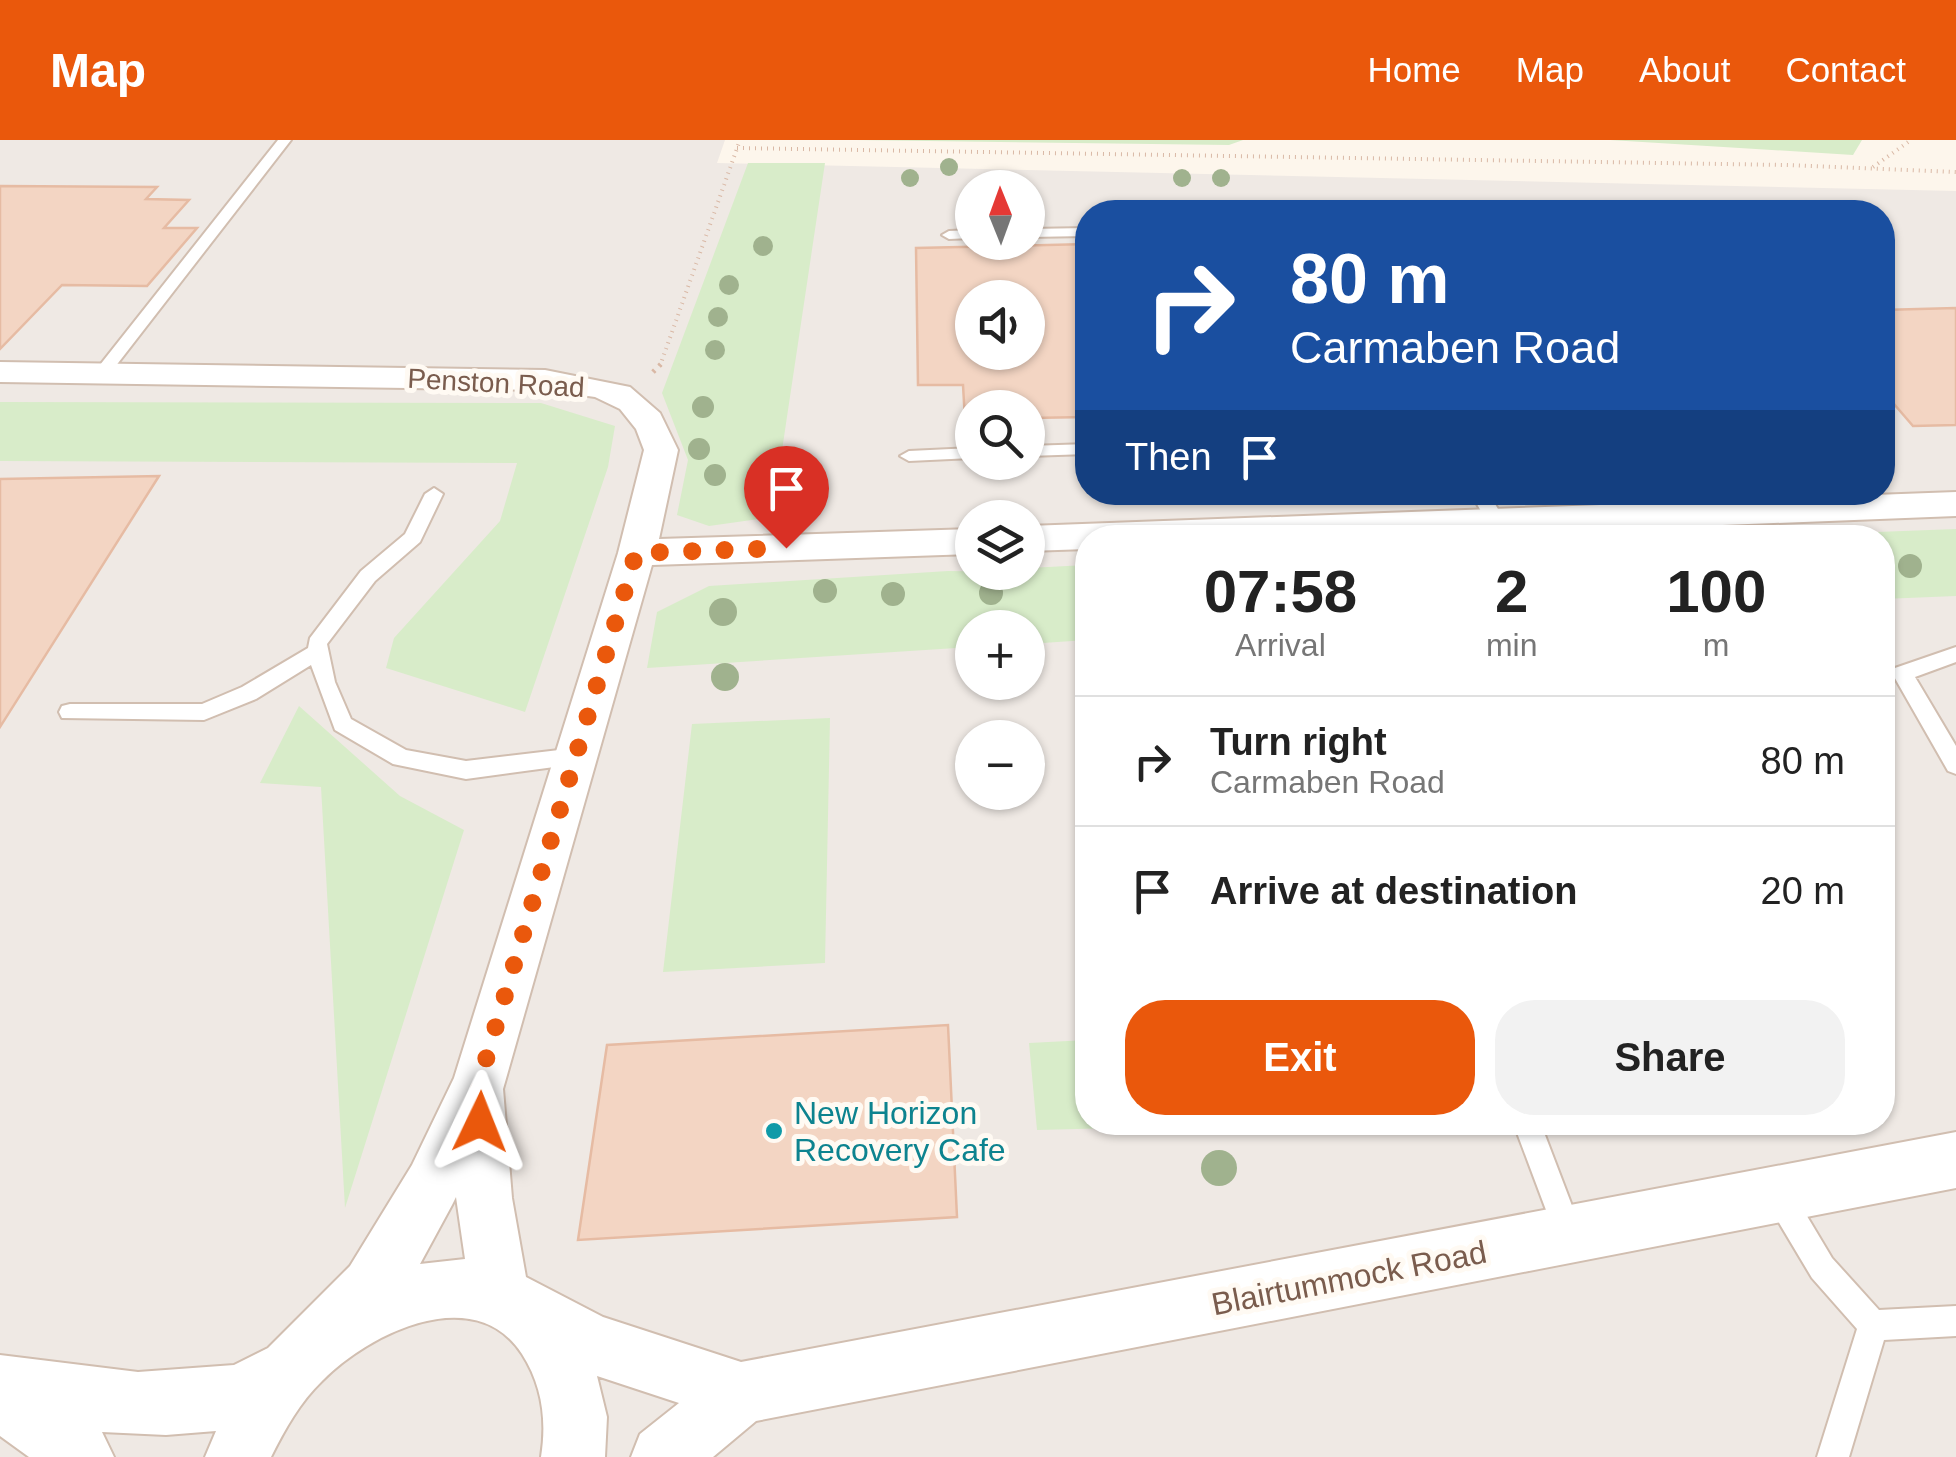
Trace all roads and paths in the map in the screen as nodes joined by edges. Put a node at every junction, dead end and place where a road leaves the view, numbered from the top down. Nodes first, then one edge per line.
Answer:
1 (285, 140) edge
2 (740, 140) edge
3 (1911, 140) edge
4 (737, 148) junction
5 (1872, 168) junction
6 (1956, 172) edge
7 (1075, 232) edge
8 (1045, 233) edge
9 (950, 235) dead end
10 (955, 235) edge
11 (0, 372) edge
12 (102, 373) junction
13 (622, 393) junction
14 (1075, 449) edge
15 (1045, 450) edge
16 (955, 454) edge
17 (910, 456) dead end
18 (434, 494) dead end
19 (1895, 504) edge
20 (1956, 504) edge
21 (1800, 505) edge
22 (1488, 507) edge
23 (1229, 525) edge
24 (1075, 536) edge
25 (1045, 538) edge
26 (955, 542) edge
27 (636, 553) junction
28 (318, 651) junction
29 (1956, 654) edge
30 (70, 712) dead end
31 (576, 757) junction
32 (1956, 765) edge
33 (479, 1083) junction
34 (1531, 1135) edge
35 (1956, 1160) edge
36 (1777, 1193) junction
37 (1569, 1236) junction
38 (510, 1302) junction
39 (1956, 1320) edge
40 (1873, 1325) junction
41 (297, 1362) junction
42 (0, 1386) edge
43 (740, 1393) junction
44 (0, 1397) edge
45 (82, 1457) edge
46 (237, 1457) edge
47 (573, 1457) edge
48 (663, 1457) edge
49 (1833, 1457) edge

1 - 12 lane
2 - 4 path
3 - 5 path
4 - 5 path
4 - 13 path
5 - 6 path
7 - 8 lane
9 - 10 lane
11 - 12 street, Penston Road
12 - 13 street, Penston Road
13 - 27 street, Penston Road
14 - 15 lane
16 - 17 lane
18 - 28 lane
19 - 20 street
21 - 22 street
22 - 23 street
24 - 25 street
26 - 27 street
27 - 31 street, Penston Road
28 - 30 lane
28 - 31 lane
29 - 32 lane
31 - 33 street, Penston Road
33 - 38 street
33 - 41 street
34 - 37 lane
35 - 36 street, Blairtummock Road
36 - 37 street, Blairtummock Road
36 - 40 lane
37 - 43 street, Blairtummock Road
38 - 41 street, Blairtummock Road
38 - 43 street, Blairtummock Road
38 - 47 street
39 - 40 lane
40 - 49 lane
41 - 42 street
41 - 46 street
43 - 48 street, Blairtummock Road
44 - 45 street

